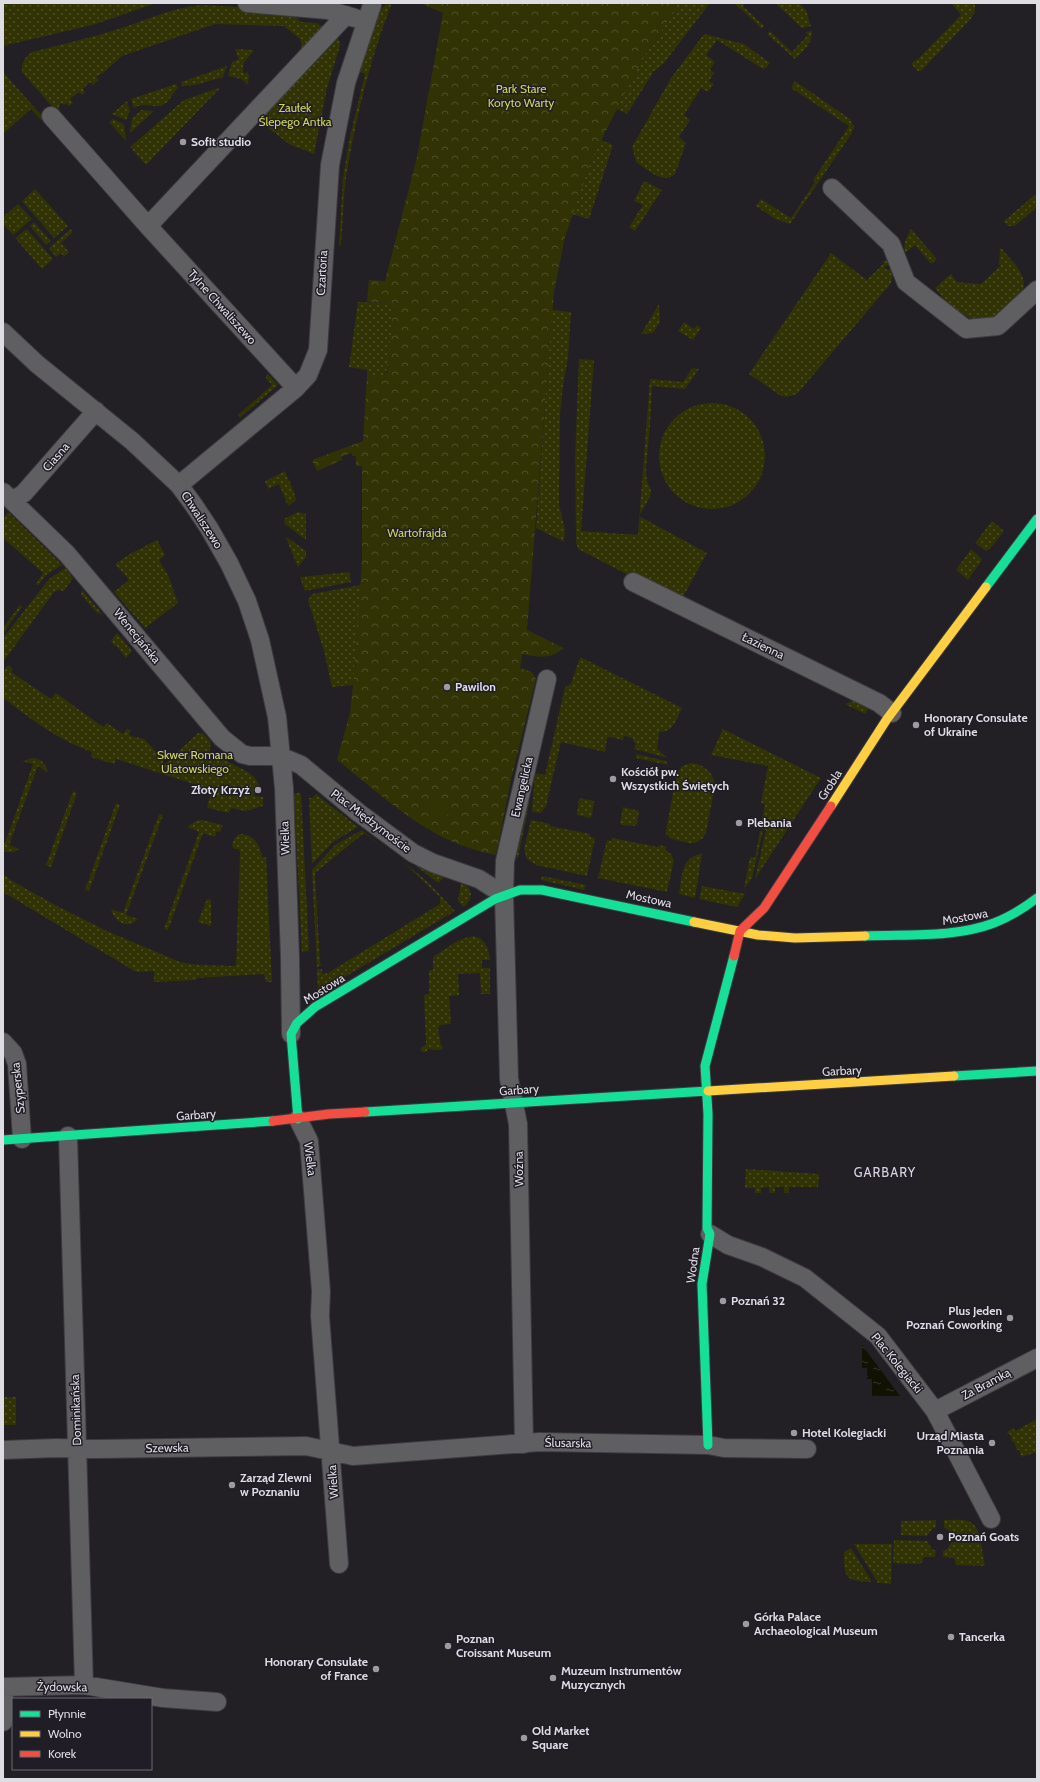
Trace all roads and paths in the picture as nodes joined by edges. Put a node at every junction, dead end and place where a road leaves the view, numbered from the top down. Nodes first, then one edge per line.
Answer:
1 (247, 3) edge
2 (372, 6) dead end
3 (346, 15) junction
4 (367, 22) junction
5 (51, 116) dead end
6 (832, 188) dead end
7 (148, 226) junction
8 (1037, 290) edge
9 (3, 332) edge
10 (296, 388) junction
11 (96, 411) junction
12 (179, 485) junction
13 (8, 496) edge
14 (1037, 519) edge
15 (633, 582) dead end
16 (547, 680) dead end
17 (892, 713) junction
18 (280, 756) junction
19 (504, 895) junction
20 (1037, 898) edge
21 (740, 931) junction
22 (291, 1034) junction
23 (3, 1042) edge
24 (1037, 1071) edge
25 (706, 1090) junction
26 (514, 1102) junction
27 (298, 1119) junction
28 (68, 1136) junction
29 (22, 1139) junction
30 (3, 1140) edge
31 (710, 1234) junction
32 (1037, 1358) edge
33 (935, 1411) junction
34 (524, 1444) junction
35 (708, 1445) junction
36 (77, 1448) junction
37 (807, 1449) dead end
38 (3, 1450) edge
39 (330, 1451) junction
40 (991, 1519) dead end
41 (339, 1564) dead end
42 (84, 1685) junction
43 (4, 1687) edge
44 (217, 1702) dead end
45 (3, 1722) edge

1 - 3 street
2 - 4 street, Czartoria
3 - 4 street
3 - 7 street
4 - 10 street, Czartoria
5 - 7 street, Tylne Chwaliszewo
6 - 8 street
7 - 10 street, Tylne Chwaliszewo
9 - 11 street, Chwaliszewo
10 - 12 street, Czartoria
11 - 12 street, Chwaliszewo
11 - 13 street, Ciasna
12 - 18 street, Chwaliszewo
13 - 18 street, Wenecjańska
14 - 17 street, Grobla
15 - 17 street, Łazienna
16 - 19 street, Ewangelicka
17 - 21 street, Grobla
18 - 19 street, Plac Międzymoście
18 - 22 street, Wielka
19 - 21 street, Mostowa
19 - 22 street, Mostowa
19 - 26 street, Woźna
20 - 21 street, Mostowa
21 - 25 street
22 - 27 street, Wielka
23 - 29 street, Szyperska
24 - 25 street, Garbary
25 - 26 street, Garbary
25 - 31 street, Wodna
26 - 27 street, Garbary
26 - 34 street, Woźna
27 - 28 street, Garbary
27 - 39 street, Wielka
28 - 29 street, Garbary
28 - 36 street, Dominikańska
29 - 30 street, Garbary
31 - 33 street, Plac Kolegiacki
31 - 35 street, Wodna
32 - 33 street, Za Bramką
33 - 40 street, Plac Kolegiacki
34 - 35 street, Ślusarska
34 - 39 street, Ślusarska
35 - 37 street, Ślusarska
36 - 38 street, Szewska
36 - 39 street, Szewska
36 - 42 street, Dominikańska
39 - 41 street, Wielka
42 - 43 street, Żydowska
42 - 44 street, Żydowska
43 - 45 street

